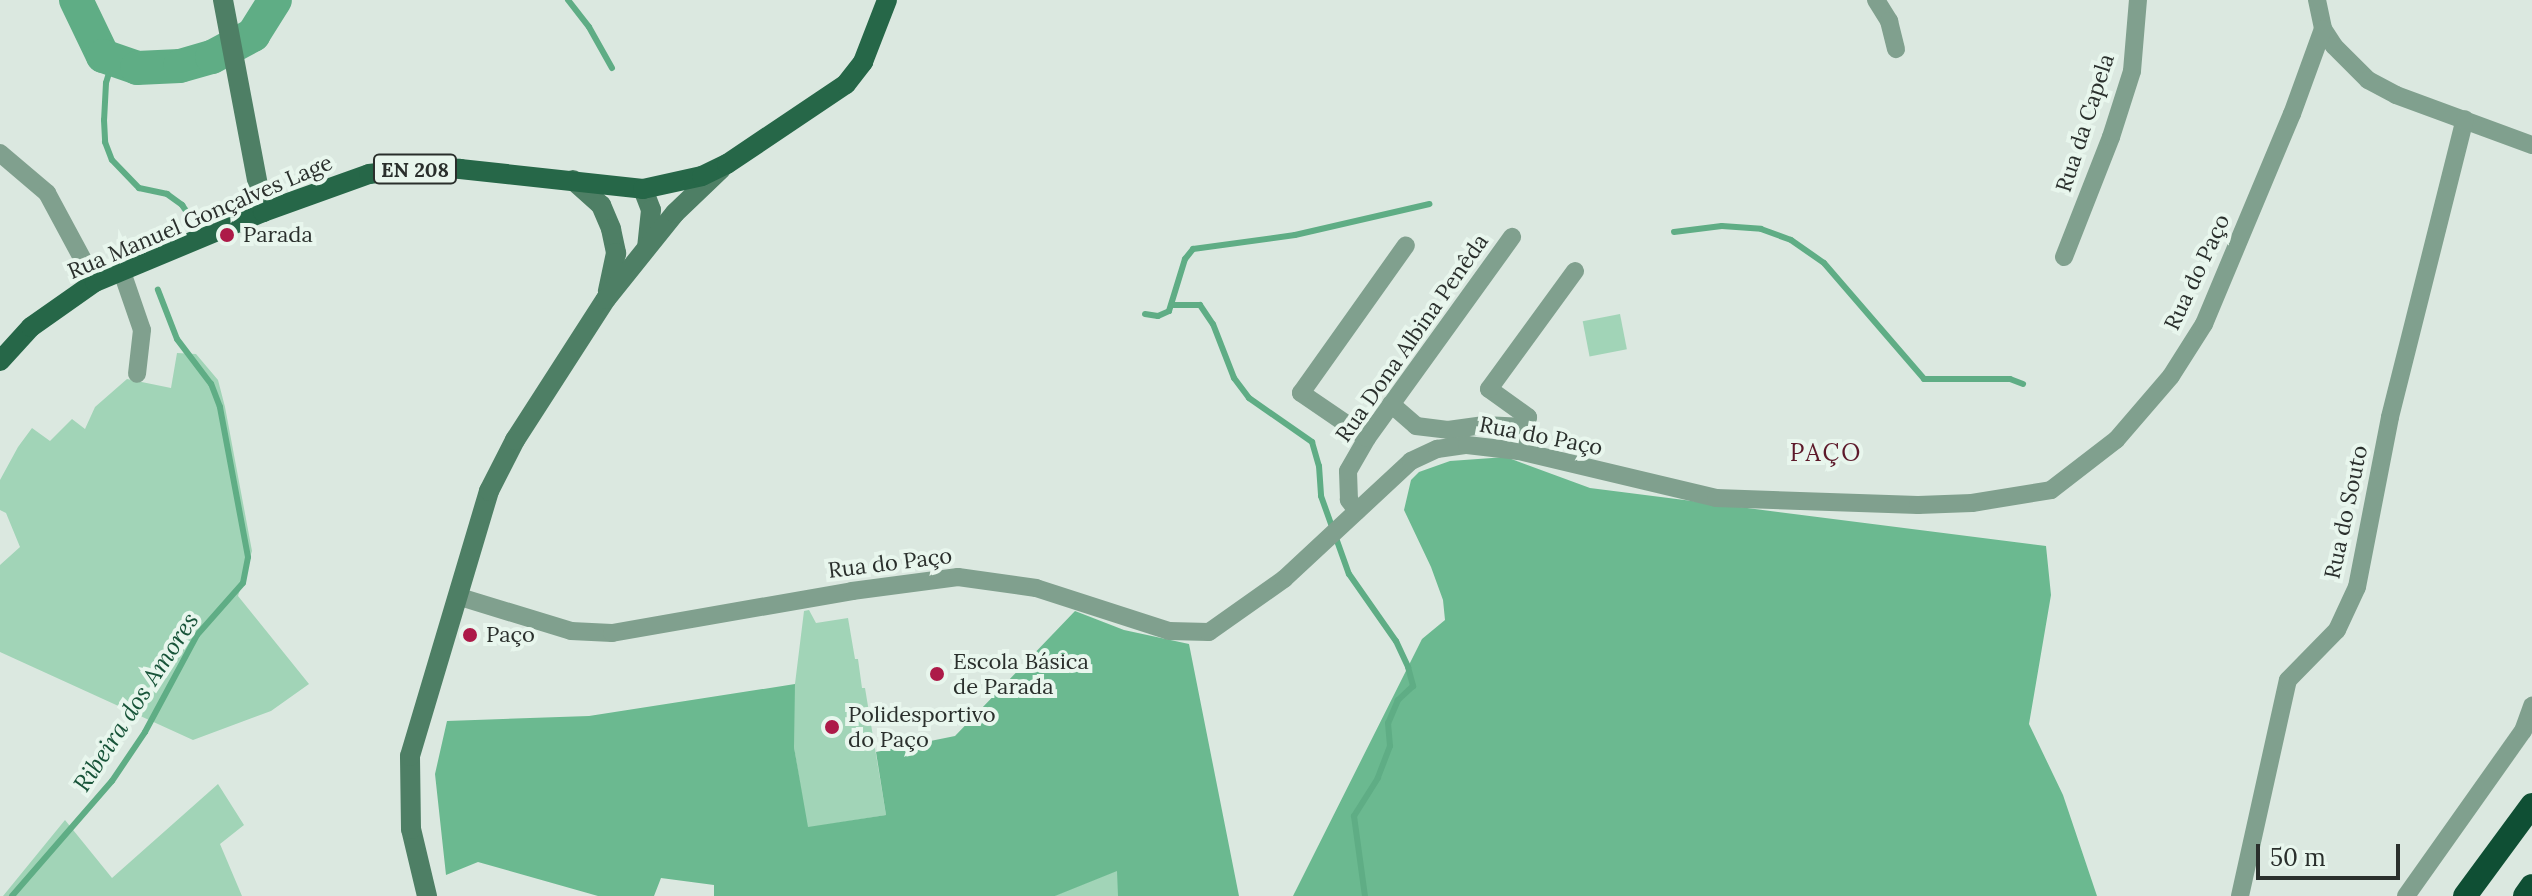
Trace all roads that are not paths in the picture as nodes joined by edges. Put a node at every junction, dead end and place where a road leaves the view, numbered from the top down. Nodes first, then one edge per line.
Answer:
1 (223, 0) edge
2 (887, 0) edge
3 (1876, 0) edge
4 (2138, 0) edge
5 (2317, 0) edge
6 (2323, 29) junction
7 (1896, 49) dead end
8 (2465, 119) junction
9 (2532, 145) edge
10 (0, 153) edge
11 (727, 164) junction
12 (573, 180) junction
13 (643, 189) junction
14 (263, 212) junction
15 (1512, 237) dead end
16 (1406, 245) dead end
17 (647, 246) junction
18 (2064, 257) dead end
19 (1575, 271) dead end
20 (122, 272) junction
21 (95, 282) junction
22 (606, 299) junction
23 (0, 361) edge
24 (137, 374) dead end
25 (1391, 404) junction
26 (1526, 427) junction
27 (1367, 438) junction
28 (1519, 451) junction
29 (1357, 511) junction
30 (460, 597) junction
31 (2532, 706) edge
32 (2532, 805) edge
33 (2532, 886) edge
34 (427, 896) edge
35 (2240, 896) edge
36 (2406, 896) edge
37 (2465, 896) edge
38 (2525, 896) edge

1 - 14 street
2 - 11 main road, Rua Manuel Gonçalves Lage / EN 208
3 - 7 street
4 - 18 street, Rua da Capela
5 - 6 street
6 - 8 street
6 - 28 street, Rua do Paço
8 - 9 street
8 - 35 street, Rua do Souto
10 - 21 street
11 - 13 main road, Rua Manuel Gonçalves Lage / EN 208
11 - 17 street
12 - 13 main road, Rua Manuel Gonçalves Lage / EN 208
12 - 14 main road, Rua Manuel Gonçalves Lage / EN 208
12 - 22 street
13 - 17 street
14 - 20 main road, Rua Manuel Gonçalves Lage / EN 208
15 - 25 street, Rua Dona Albina Penêda
16 - 27 street
17 - 22 street
19 - 26 street
20 - 21 main road, Rua Manuel Gonçalves Lage / EN 208
20 - 24 street
21 - 23 main road, Rua Manuel Gonçalves Lage / EN 208
22 - 30 street
25 - 26 street
25 - 27 street, Rua Dona Albina Penêda
26 - 28 street
27 - 29 street, Rua Dona Albina Penêda
28 - 29 street, Rua do Paço
29 - 30 street, Rua do Paço
30 - 34 street
31 - 36 street
32 - 37 highway
33 - 38 highway

